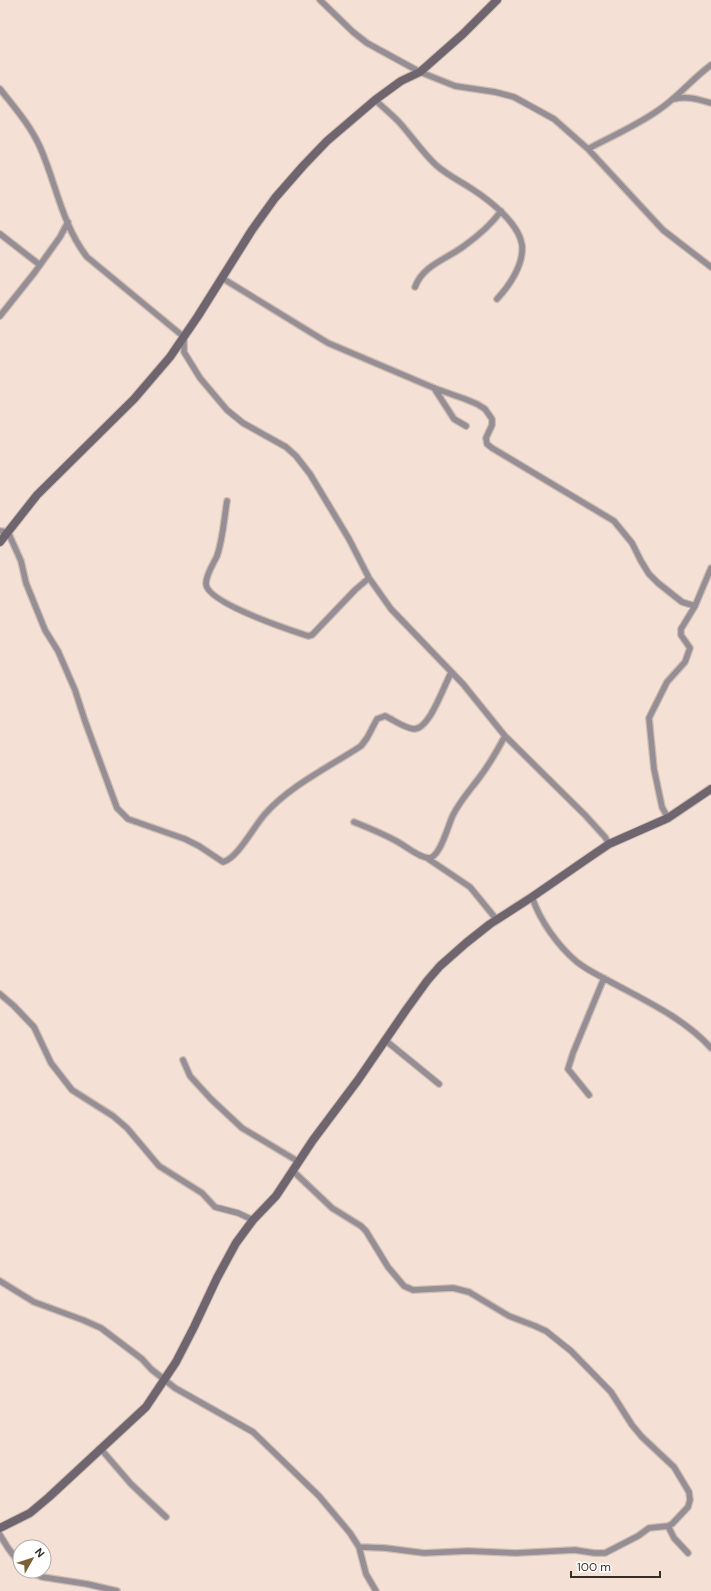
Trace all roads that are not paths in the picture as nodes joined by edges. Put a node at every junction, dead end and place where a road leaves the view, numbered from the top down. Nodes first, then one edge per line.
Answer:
1 (320, 0) edge
2 (497, 0) edge
3 (711, 64) edge
4 (420, 72) junction
5 (0, 88) edge
6 (673, 99) junction
7 (375, 100) junction
8 (711, 103) edge
9 (588, 149) junction
10 (501, 211) junction
11 (68, 222) junction
12 (0, 234) edge
13 (60, 237) junction
14 (75, 239) junction
15 (40, 265) junction
16 (711, 267) edge
17 (222, 278) junction
18 (415, 287) dead end
19 (497, 299) dead end
20 (0, 316) edge
21 (184, 337) junction
22 (434, 388) junction
23 (466, 426) dead end
24 (227, 501) dead end
25 (4, 532) edge
26 (0, 542) edge
27 (711, 568) edge
28 (369, 578) junction
29 (695, 606) junction
30 (451, 673) junction
31 (505, 736) junction
32 (711, 789) edge
33 (668, 818) junction
34 (354, 822) dead end
35 (609, 844) junction
36 (428, 858) junction
37 (532, 897) junction
38 (497, 920) junction
39 (604, 978) junction
40 (0, 994) edge
41 (385, 1040) junction
42 (711, 1048) edge
43 (182, 1060) dead end
44 (438, 1084) dead end
45 (590, 1095) dead end
46 (299, 1162) junction
47 (293, 1171) junction
48 (253, 1220) junction
49 (0, 1281) edge
50 (165, 1378) junction
51 (100, 1448) junction
52 (166, 1517) dead end
53 (668, 1526) junction
54 (0, 1528) edge
55 (0, 1535) edge
56 (359, 1547) junction
57 (12, 1553) edge
58 (688, 1554) dead end
59 (52, 1579) edge
60 (116, 1591) edge
61 (376, 1591) edge

1 - 4 street
2 - 4 street
3 - 6 street
4 - 7 street
4 - 9 street
5 - 11 street
6 - 8 street
6 - 9 street
7 - 10 street
7 - 17 street
9 - 16 street
10 - 18 street
10 - 19 street
11 - 13 street
11 - 14 street
12 - 15 street
13 - 14 street
13 - 15 street
14 - 21 street
15 - 20 street
17 - 21 street
17 - 22 street
21 - 25 street
21 - 28 street
22 - 23 street
22 - 29 street
24 - 28 street
25 - 26 street
25 - 30 street
27 - 29 street
28 - 30 street
29 - 33 street
30 - 31 street
31 - 35 street
31 - 36 street
32 - 33 street
33 - 35 street
34 - 36 street
35 - 37 street
36 - 38 street
37 - 38 street
37 - 39 street
38 - 41 street
39 - 42 street
39 - 45 street
40 - 48 street
41 - 44 street
41 - 46 street
43 - 46 street
46 - 47 street
47 - 48 street
47 - 53 street
48 - 50 street
49 - 50 street
50 - 51 street
50 - 56 street
51 - 52 street
51 - 54 street
53 - 56 street
53 - 58 street
55 - 57 street
56 - 61 street
59 - 60 street

